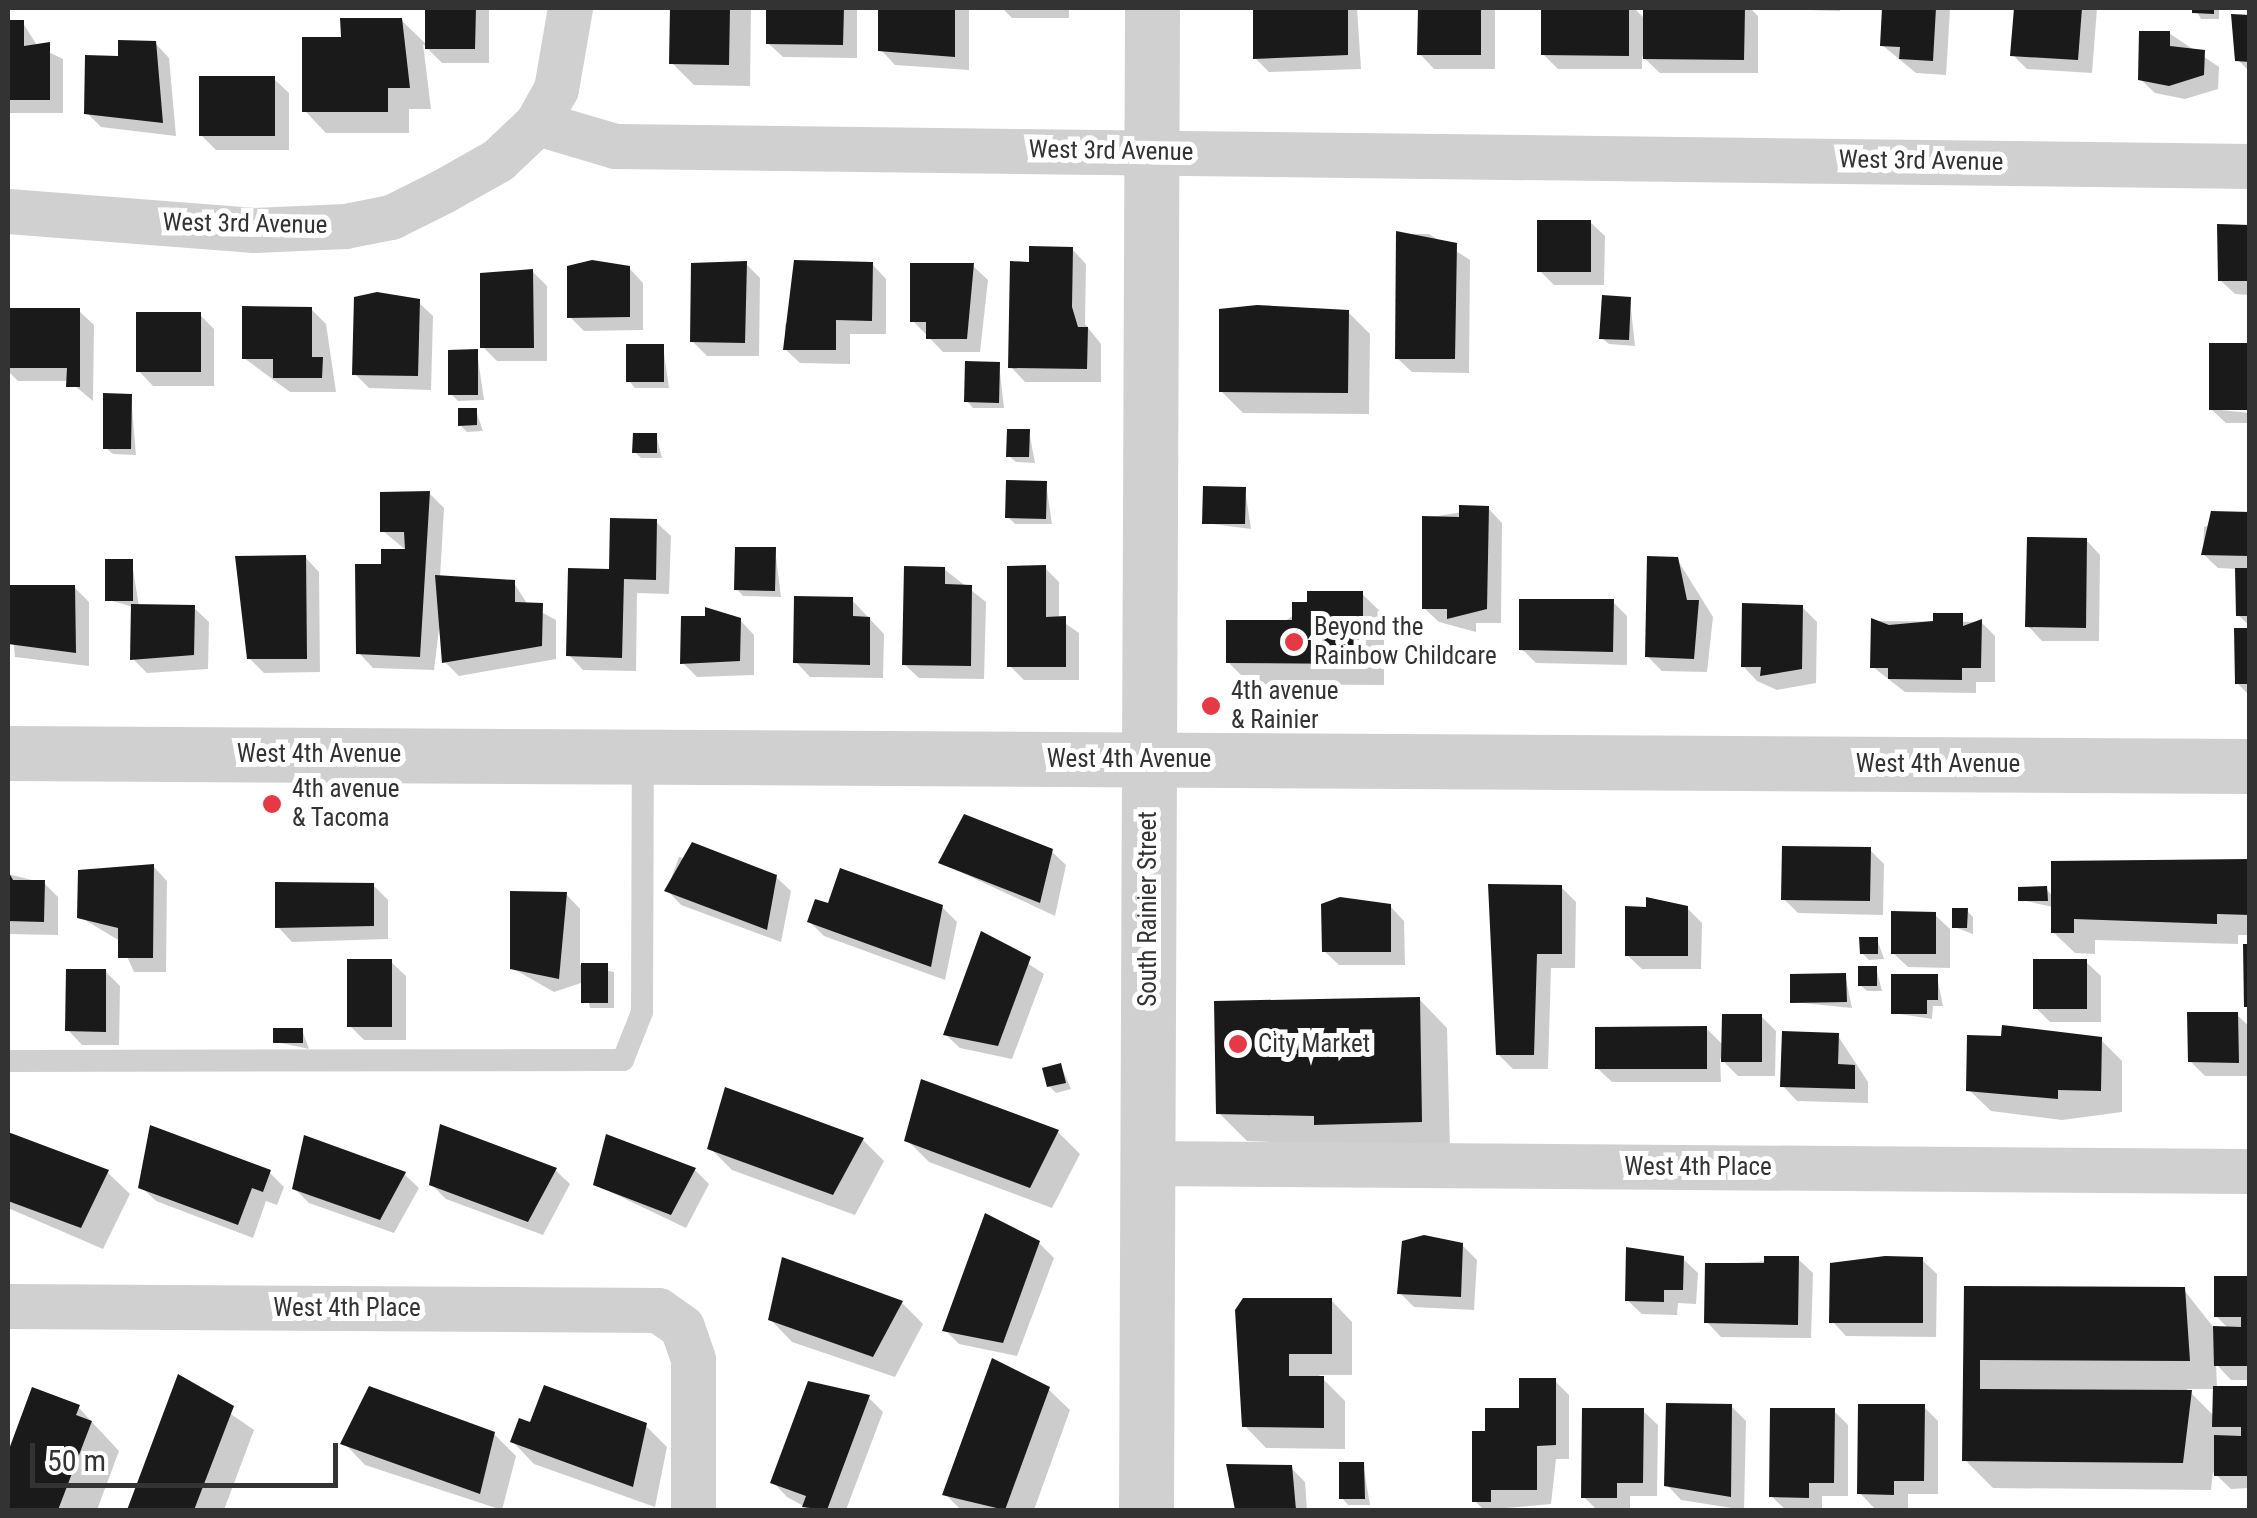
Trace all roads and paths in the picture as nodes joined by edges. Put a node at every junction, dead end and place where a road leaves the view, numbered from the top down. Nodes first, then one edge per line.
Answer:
1 (570, 8) edge
2 (1152, 8) edge
3 (537, 123) junction
4 (1151, 151) junction
5 (2250, 166) edge
6 (8, 212) edge
7 (8, 752) edge
8 (644, 756) junction
9 (1149, 760) junction
10 (2250, 766) edge
11 (8, 1061) edge
12 (1148, 1163) junction
13 (2250, 1172) edge
14 (8, 1306) edge
15 (692, 1510) edge
16 (1146, 1510) edge

1 - 3 street
2 - 4 street, South Rainier Street
3 - 4 street, West 3rd Avenue
3 - 6 street, West 3rd Avenue
4 - 5 street, West 3rd Avenue
4 - 9 street, South Rainier Street
7 - 8 street, West 4th Avenue
8 - 9 street, West 4th Avenue
8 - 11 lane
9 - 10 street, West 4th Avenue
9 - 12 street, South Rainier Street
12 - 13 street, West 4th Place
12 - 16 street, South Rainier Street
14 - 15 street, West 4th Place

